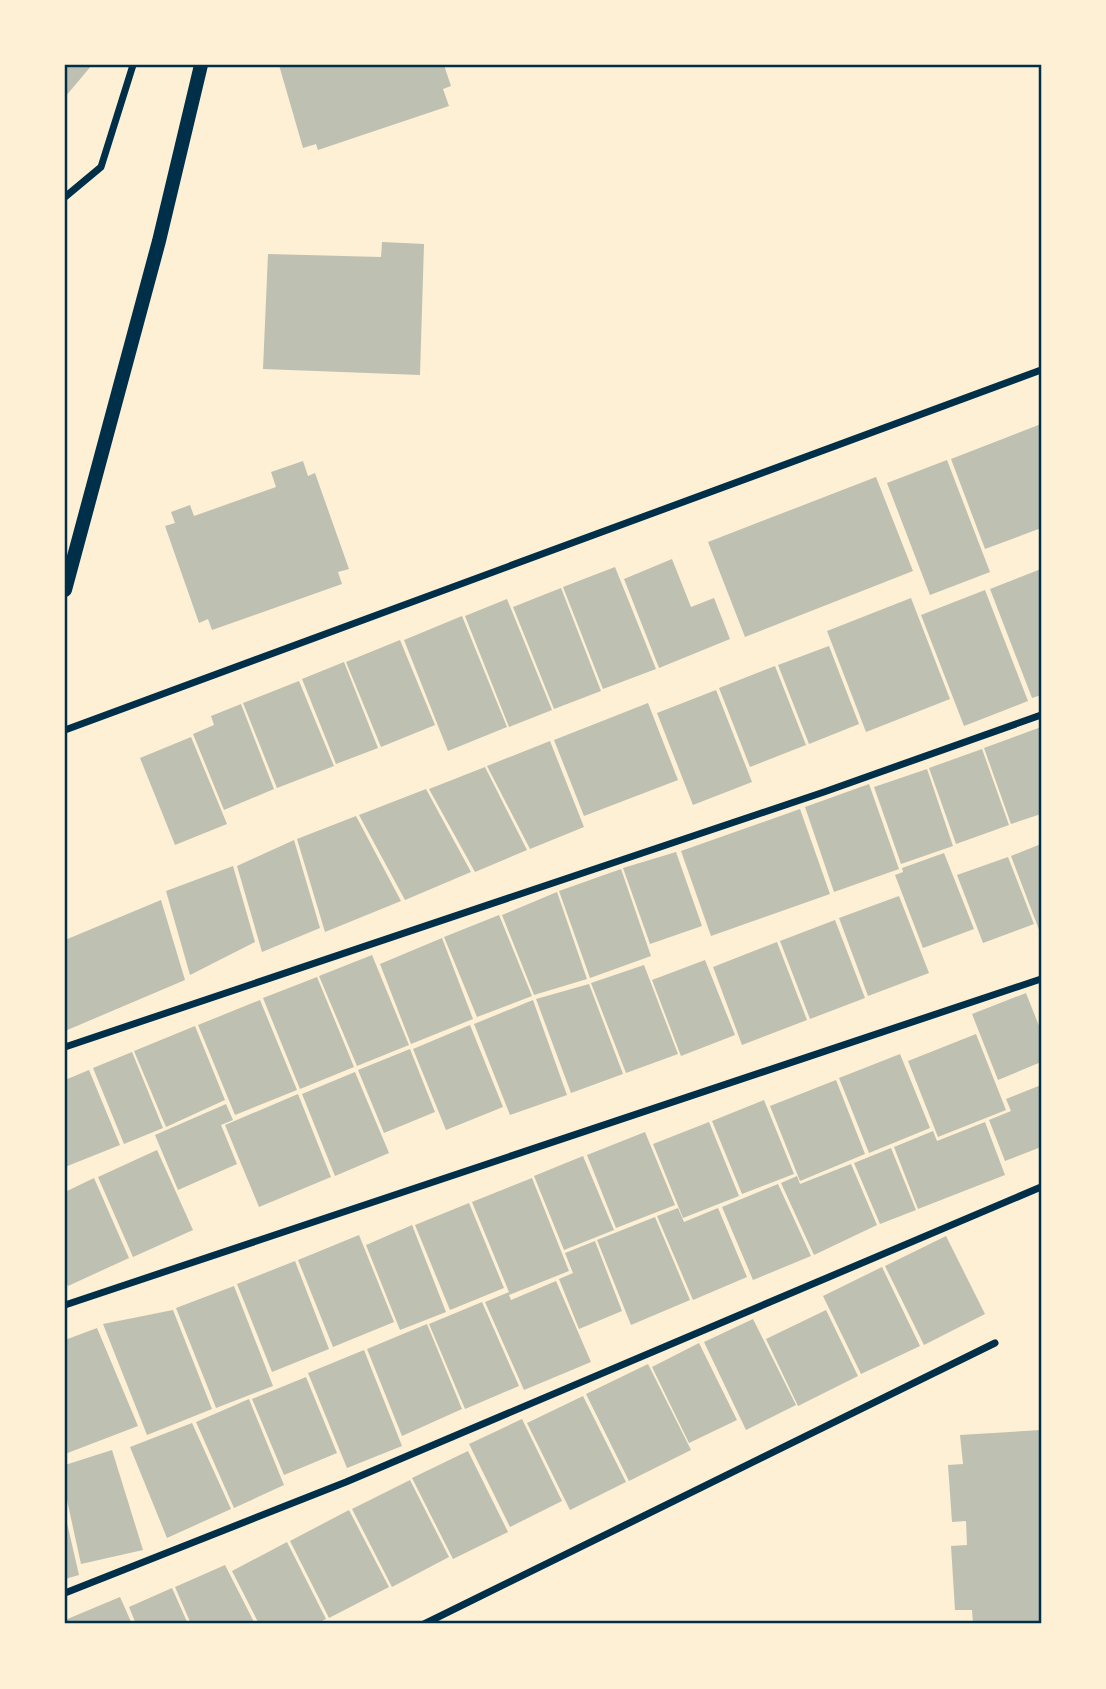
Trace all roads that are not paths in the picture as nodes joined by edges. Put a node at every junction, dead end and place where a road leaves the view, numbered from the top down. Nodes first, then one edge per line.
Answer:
1 (133, 65) edge
2 (201, 65) edge
3 (65, 197) edge
4 (1041, 370) edge
5 (65, 590) edge
6 (1041, 715) edge
7 (65, 730) edge
8 (1041, 979) edge
9 (65, 1047) edge
10 (1041, 1187) edge
11 (65, 1305) edge
12 (995, 1343) dead end
13 (65, 1593) edge
14 (424, 1624) edge

1 - 3 street
2 - 5 main road
4 - 7 street
6 - 9 street
8 - 11 street
10 - 13 street
12 - 14 street

